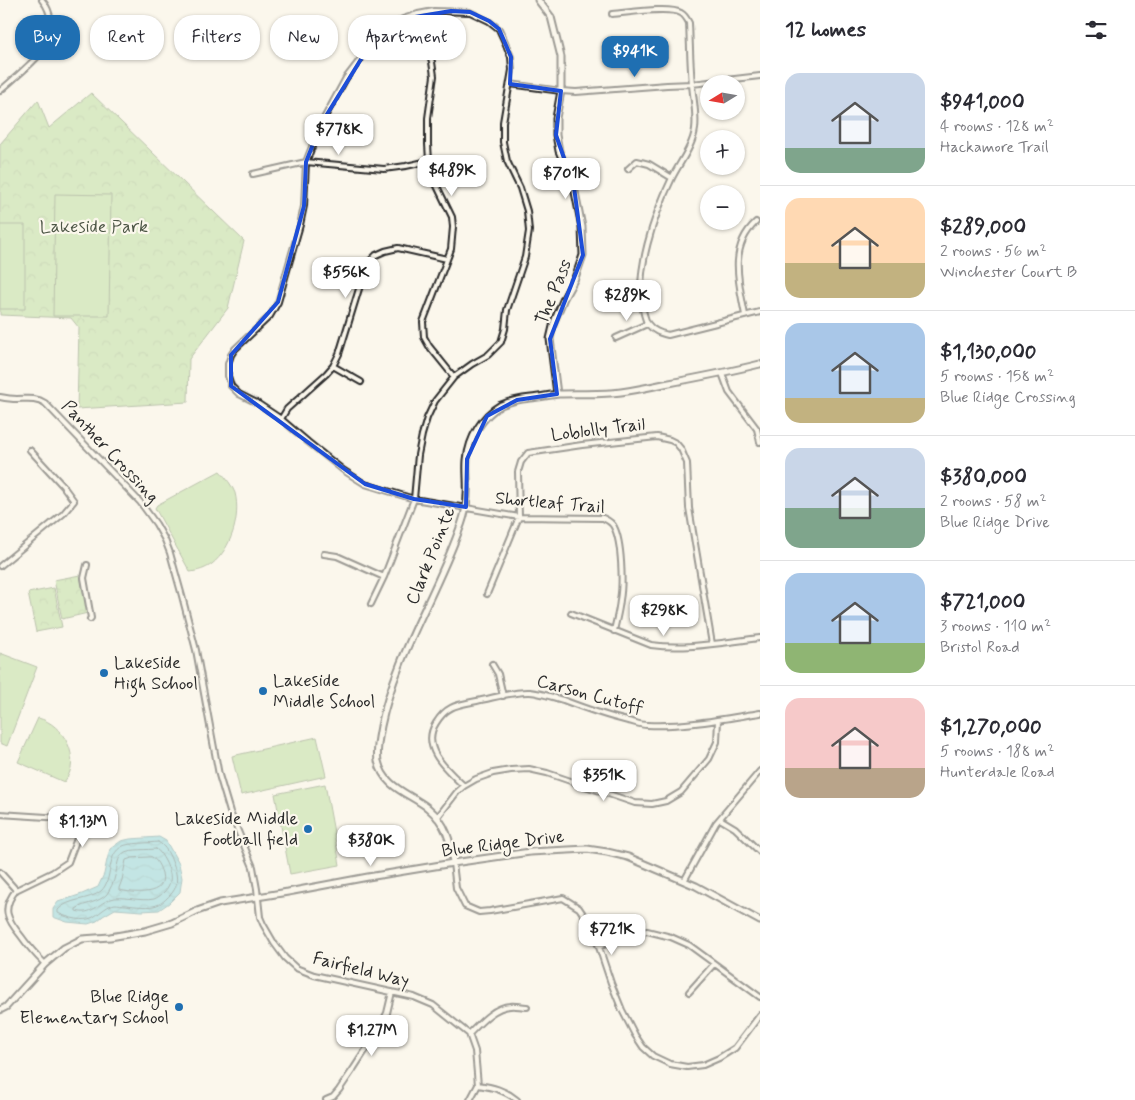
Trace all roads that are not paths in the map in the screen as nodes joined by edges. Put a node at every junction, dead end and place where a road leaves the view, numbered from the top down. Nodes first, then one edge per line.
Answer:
1 (42, 0) edge
2 (538, 0) edge
3 (418, 14) junction
4 (612, 14) dead end
5 (760, 76) edge
6 (510, 84) junction
7 (692, 84) junction
8 (0, 91) edge
9 (561, 91) junction
10 (429, 160) junction
11 (306, 162) junction
12 (628, 169) dead end
13 (254, 174) dead end
14 (672, 178) junction
15 (756, 222) dead end
16 (447, 259) junction
17 (760, 312) edge
18 (746, 315) junction
19 (647, 324) junction
20 (616, 338) dead end
21 (760, 364) edge
22 (333, 366) junction
23 (722, 373) junction
24 (454, 377) junction
25 (361, 382) dead end
26 (557, 394) junction
27 (0, 397) edge
28 (281, 418) junction
29 (760, 442) edge
30 (30, 450) dead end
31 (414, 499) junction
32 (466, 507) junction
33 (519, 517) junction
34 (324, 554) dead end
35 (0, 566) edge
36 (87, 566) dead end
37 (384, 577) junction
38 (488, 594) dead end
39 (371, 604) dead end
40 (571, 613) dead end
41 (90, 619) dead end
42 (614, 631) junction
43 (760, 638) edge
44 (712, 644) junction
45 (196, 650) joint
46 (492, 664) dead end
47 (503, 696) junction
48 (760, 713) edge
49 (718, 720) junction
50 (760, 771) edge
51 (464, 786) junction
52 (0, 814) edge
53 (437, 818) junction
54 (720, 819) junction
55 (760, 852) edge
56 (453, 863) junction
57 (0, 872) edge
58 (684, 881) junction
59 (16, 890) junction
60 (258, 896) junction
61 (760, 921) edge
62 (599, 947) junction
63 (45, 964) junction
64 (714, 964) junction
65 (392, 992) junction
66 (689, 992) dead end
67 (760, 997) edge
68 (526, 1007) dead end
69 (0, 1010) edge
70 (760, 1015) edge
71 (469, 1034) junction
72 (478, 1085) junction
73 (326, 1100) edge
74 (470, 1100) edge
75 (516, 1100) edge

1 - 8 street
2 - 9 street, The Pass
3 - 6 street, Shortleaf Trail
3 - 10 street
3 - 11 street, Shortleaf Trail
4 - 7 street
5 - 7 street
6 - 9 street
6 - 24 street, Shortleaf Trail
7 - 9 street
7 - 14 street
9 - 26 street, The Pass
10 - 11 street
10 - 16 street
11 - 13 street
11 - 28 street, Shortleaf Trail
12 - 14 street
14 - 19 street
15 - 18 street
16 - 22 street
16 - 24 street
17 - 18 street
18 - 19 street
19 - 20 street
21 - 23 street, Clark Pointe
22 - 25 street
22 - 28 street
23 - 26 street, Clark Pointe
23 - 29 street
24 - 31 street, Shortleaf Trail
26 - 32 street, Clark Pointe
27 - 45 street, Panther Crossing
28 - 31 street, Shortleaf Trail
30 - 35 street
31 - 32 street, Shortleaf Trail
31 - 37 street, Shortleaf Trail
32 - 33 street, Shortleaf Trail
32 - 53 street, Clark Pointe
33 - 38 street, Loblolly Trail
33 - 42 street, Shortleaf Trail
33 - 44 street, Loblolly Trail
34 - 37 street
36 - 41 street
37 - 39 street, Shortleaf Trail
40 - 42 street
42 - 44 street
43 - 44 street
45 - 60 street, Fairfield Way
46 - 47 street
47 - 49 street, Carson Cutoff
47 - 51 street, Carson Cutoff
48 - 49 street, Carson Cutoff
49 - 51 street
50 - 54 street
51 - 53 street
52 - 59 street
53 - 56 street, Clark Pointe
54 - 55 street
54 - 58 street
56 - 58 street, Blue Ridge Drive
56 - 60 street, Blue Ridge Drive
56 - 62 street
57 - 59 street
58 - 61 street, Blue Ridge Drive
59 - 63 street
60 - 63 street, Blue Ridge Drive
60 - 65 street, Fairfield Way
62 - 64 street
62 - 70 street
63 - 69 street, Blue Ridge Drive
64 - 66 street
64 - 67 street
65 - 71 street, Fairfield Way
65 - 73 street
68 - 71 street
71 - 72 street
72 - 74 street
72 - 75 street

